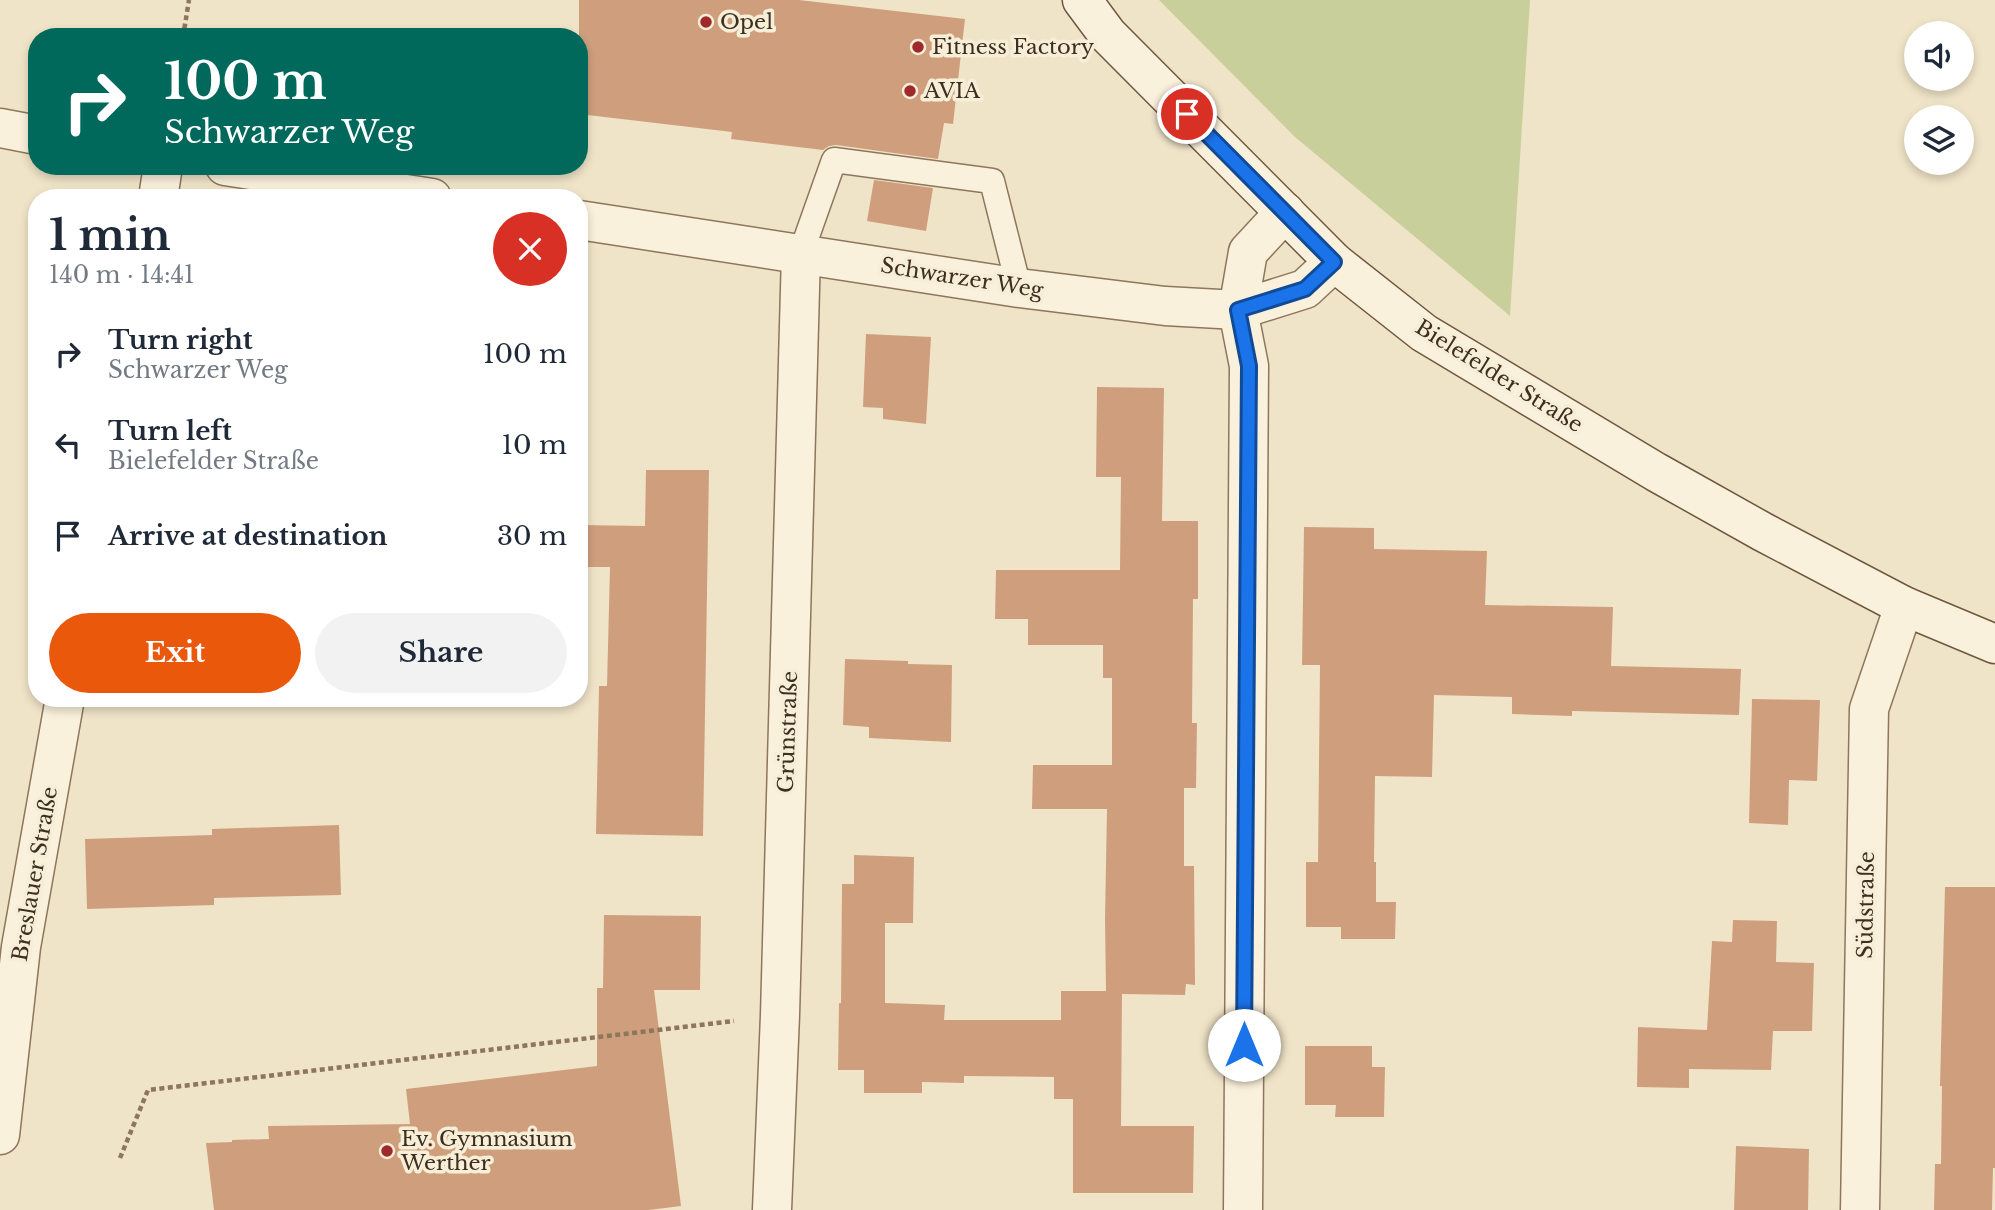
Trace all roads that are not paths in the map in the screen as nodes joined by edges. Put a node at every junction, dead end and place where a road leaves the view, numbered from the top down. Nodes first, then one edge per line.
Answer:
1 (1082, 0) edge
2 (0, 128) edge
3 (28, 133) edge
4 (283, 175) edge
5 (374, 189) edge
6 (1285, 212) junction
7 (588, 221) edge
8 (801, 253) junction
9 (1334, 262) junction
10 (1019, 288) junction
11 (1238, 310) junction
12 (1904, 606) junction
13 (1995, 644) edge
14 (63, 707) edge
15 (0, 1135) edge
16 (772, 1210) edge
17 (1243, 1210) edge
18 (1860, 1210) edge

1 - 6 street, Bielefelder Straße
2 - 3 street
4 - 5 street
6 - 9 street, Bielefelder Straße
6 - 11 street
7 - 8 street, Schwarzer Weg
8 - 10 street, Schwarzer Weg
8 - 10 lane
8 - 16 street, Grünstraße
9 - 11 street, Schwarzer Weg
9 - 12 street, Bielefelder Straße
10 - 11 street, Schwarzer Weg
11 - 17 street
12 - 13 street, Bielefelder Straße
12 - 18 street, Südstraße
14 - 15 street, Breslauer Straße

